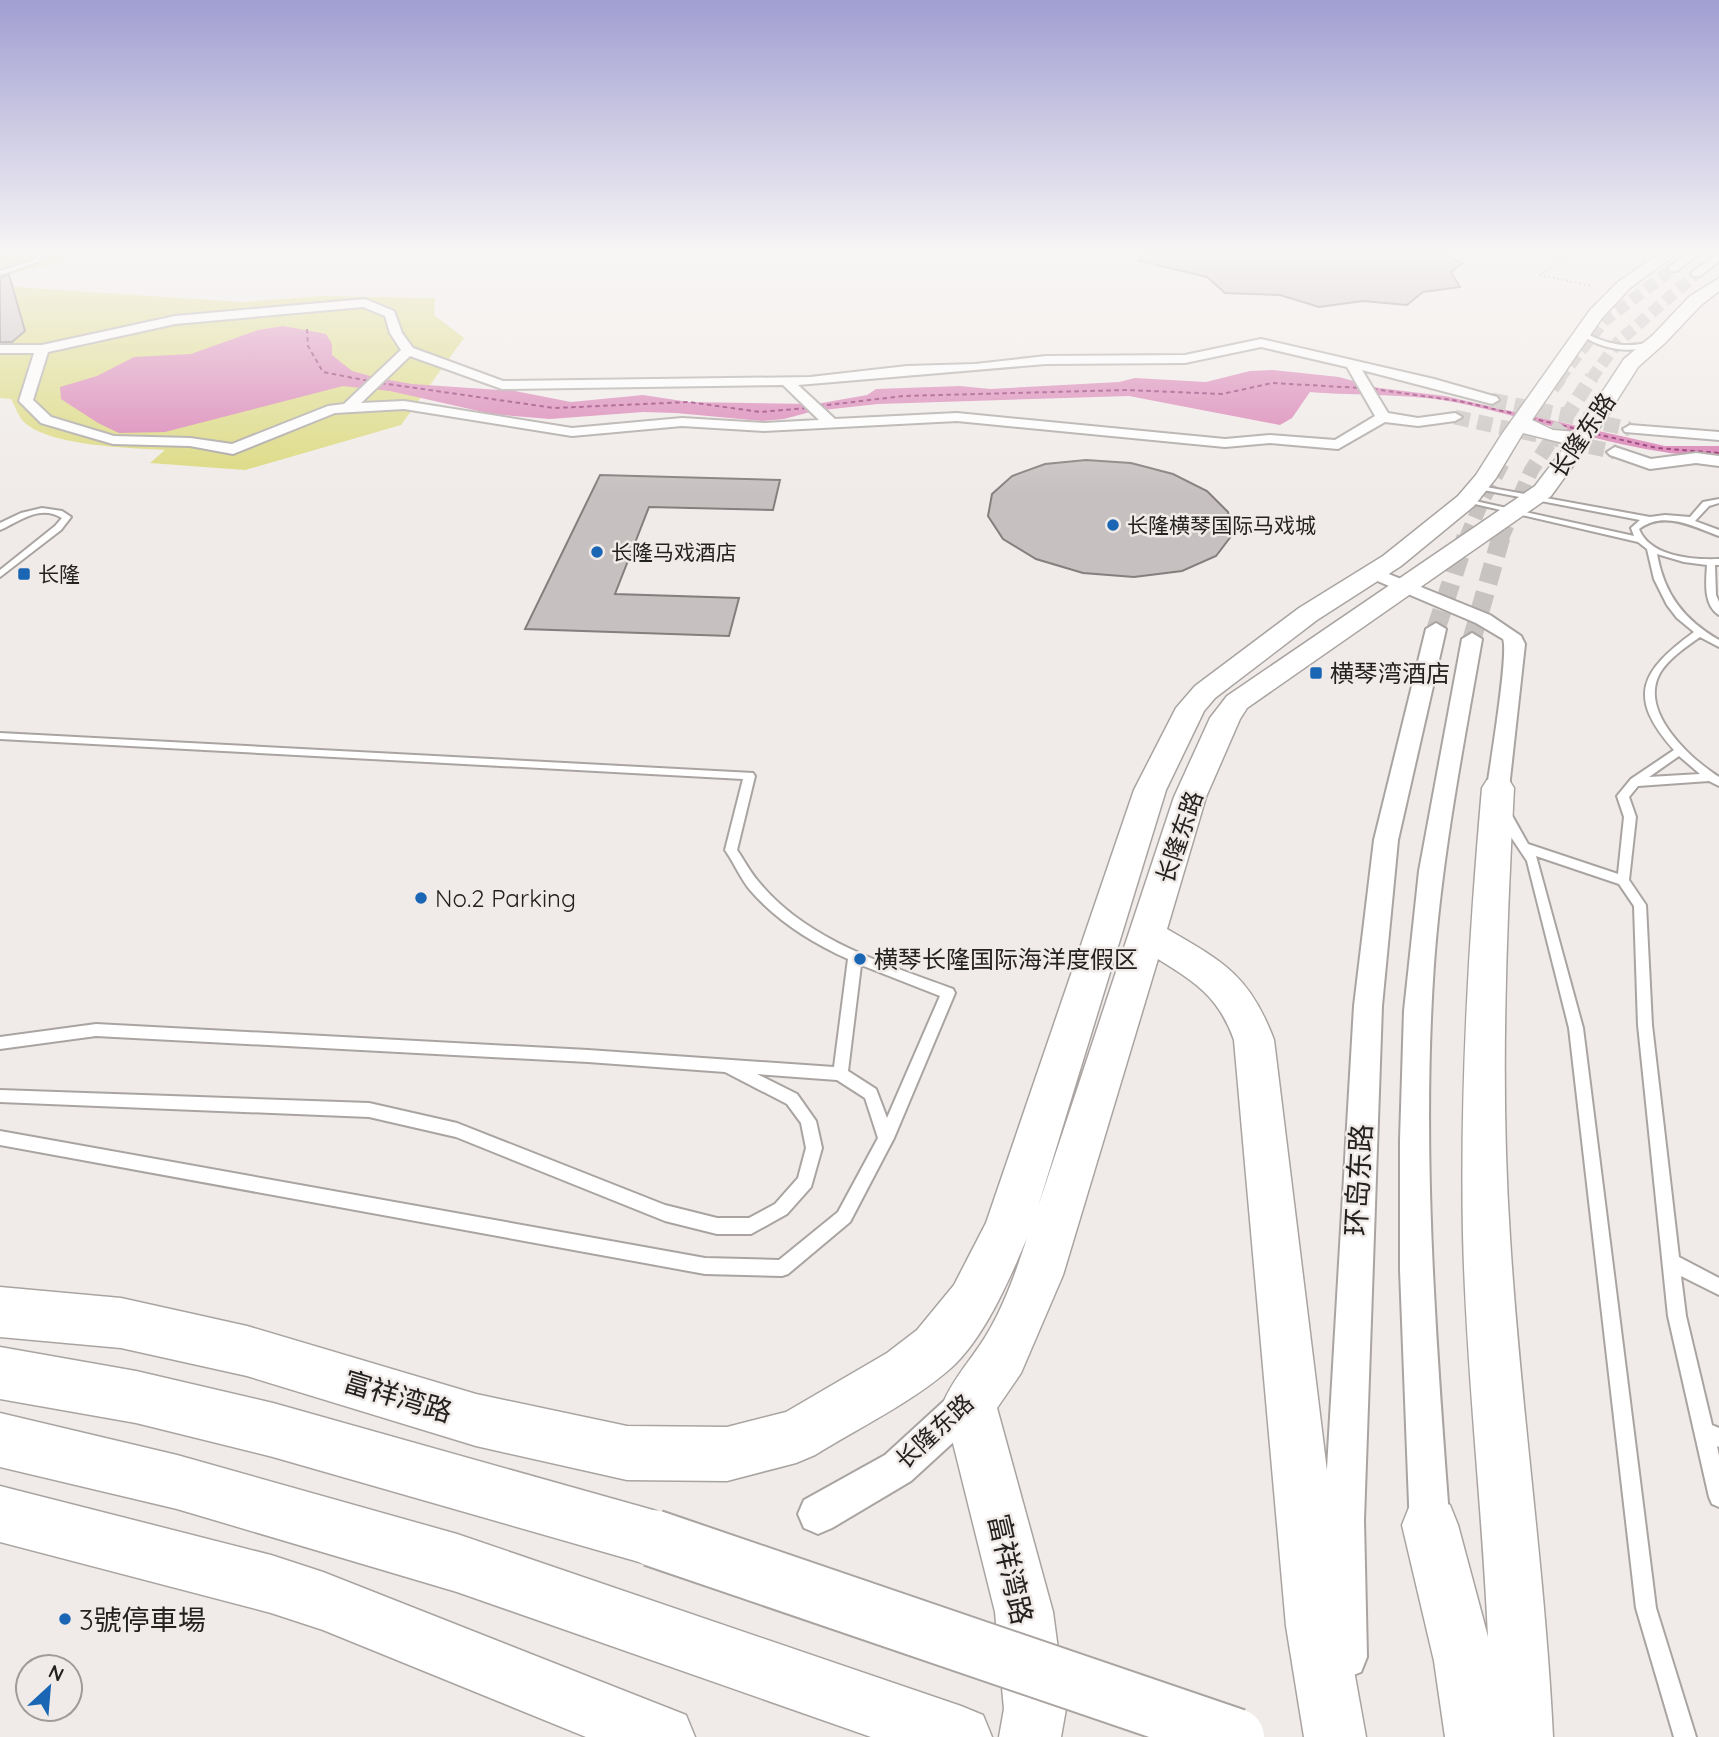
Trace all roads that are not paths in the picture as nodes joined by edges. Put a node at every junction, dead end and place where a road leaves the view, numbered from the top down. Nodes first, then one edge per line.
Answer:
1 (115, 333) edge
2 (396, 333) edge
3 (1584, 333) edge
4 (1587, 333) edge
5 (1661, 333) edge
6 (1650, 344) junction
7 (0, 348) edge
8 (42, 349) junction
9 (408, 351) junction
10 (1352, 364) junction
11 (786, 381) junction
12 (1492, 400) tunnel mouth
13 (348, 408) junction
14 (1383, 417) junction
15 (1455, 417) tunnel mouth
16 (1521, 423) junction
17 (832, 424) junction
18 (1630, 429) tunnel mouth
19 (1719, 436) edge
20 (1582, 438) junction
21 (1615, 452) tunnel mouth
22 (1719, 461) edge
23 (1472, 494) junction
24 (1719, 501) edge
25 (1522, 505) junction
26 (1648, 520) junction
27 (1677, 520) junction
28 (0, 527) edge
29 (1719, 533) edge
30 (1641, 540) junction
31 (1651, 547) junction
32 (1715, 562) edge
33 (0, 574) edge
34 (1391, 580) junction
35 (1719, 612) edge
36 (1436, 629) tunnel mouth
37 (1699, 633) junction
38 (1472, 639) tunnel mouth
39 (1719, 644) edge
40 (0, 736) edge
41 (1681, 750) junction
42 (1715, 780) edge
43 (1635, 782) junction
44 (1498, 789) junction
45 (1527, 848) junction
46 (1623, 881) junction
47 (1146, 934) junction
48 (855, 956) junction
49 (0, 1044) edge
50 (727, 1066) junction
51 (840, 1074) junction
52 (0, 1096) edge
53 (0, 1138) edge
54 (886, 1138) junction
55 (1671, 1262) junction
56 (1719, 1287) edge
57 (0, 1312) edge
58 (0, 1373) edge
59 (969, 1403) junction
60 (1712, 1435) edge
61 (796, 1436) joint
62 (0, 1440) edge
63 (1719, 1497) edge
64 (0, 1514) edge
65 (818, 1514) dead end
66 (1430, 1525) joint
67 (1459, 1724) edge
68 (664, 1737) edge
69 (961, 1737) edge
70 (1030, 1737) edge
71 (1236, 1737) edge
72 (1335, 1737) edge
73 (1348, 1737) edge
74 (1522, 1737) edge
75 (1685, 1737) edge

1 - 8 street
2 - 9 street
3 - 16 main road, 长隆东路
4 - 6 lane
5 - 6 main road, 长隆东路
6 - 20 main road, 长隆东路
7 - 8 street
8 - 13 street
9 - 11 street
9 - 13 street
10 - 11 street
10 - 12 street
10 - 14 street
11 - 17 street
13 - 17 street
14 - 15 street
14 - 17 street
16 - 20 main road
16 - 23 main road, 长隆东路
18 - 19 street
20 - 25 main road, 长隆东路
21 - 22 street
23 - 25 lane
23 - 25 lane
23 - 34 main road, 长隆东路
24 - 27 lane
25 - 26 lane
25 - 30 lane
25 - 34 main road, 长隆东路
26 - 27 lane
26 - 30 lane
27 - 29 lane
28 - 33 lane
30 - 31 lane
31 - 32 lane
31 - 37 lane
32 - 35 lane
34 - 44 street
34 - 47 main road, 长隆东路
34 - 61 main road, 长隆东路
36 - 73 street, 环岛东路
37 - 39 lane
37 - 41 lane
38 - 66 street
40 - 48 lane
41 - 42 lane
41 - 43 lane
42 - 43 lane
43 - 46 lane
44 - 45 lane
44 - 74 main road
45 - 46 lane
45 - 75 lane
46 - 55 lane
47 - 59 main road, 长隆东路
47 - 72 main road
48 - 51 lane
48 - 54 lane
49 - 50 lane
50 - 51 lane
50 - 52 lane
51 - 54 lane
53 - 54 lane
55 - 56 lane
55 - 60 lane
57 - 61 main road, 富祥湾路
58 - 71 main road, bridge
59 - 65 street, 长隆东路
59 - 70 main road, 富祥湾路
60 - 63 lane
62 - 69 main road
64 - 68 main road
66 - 67 main road

